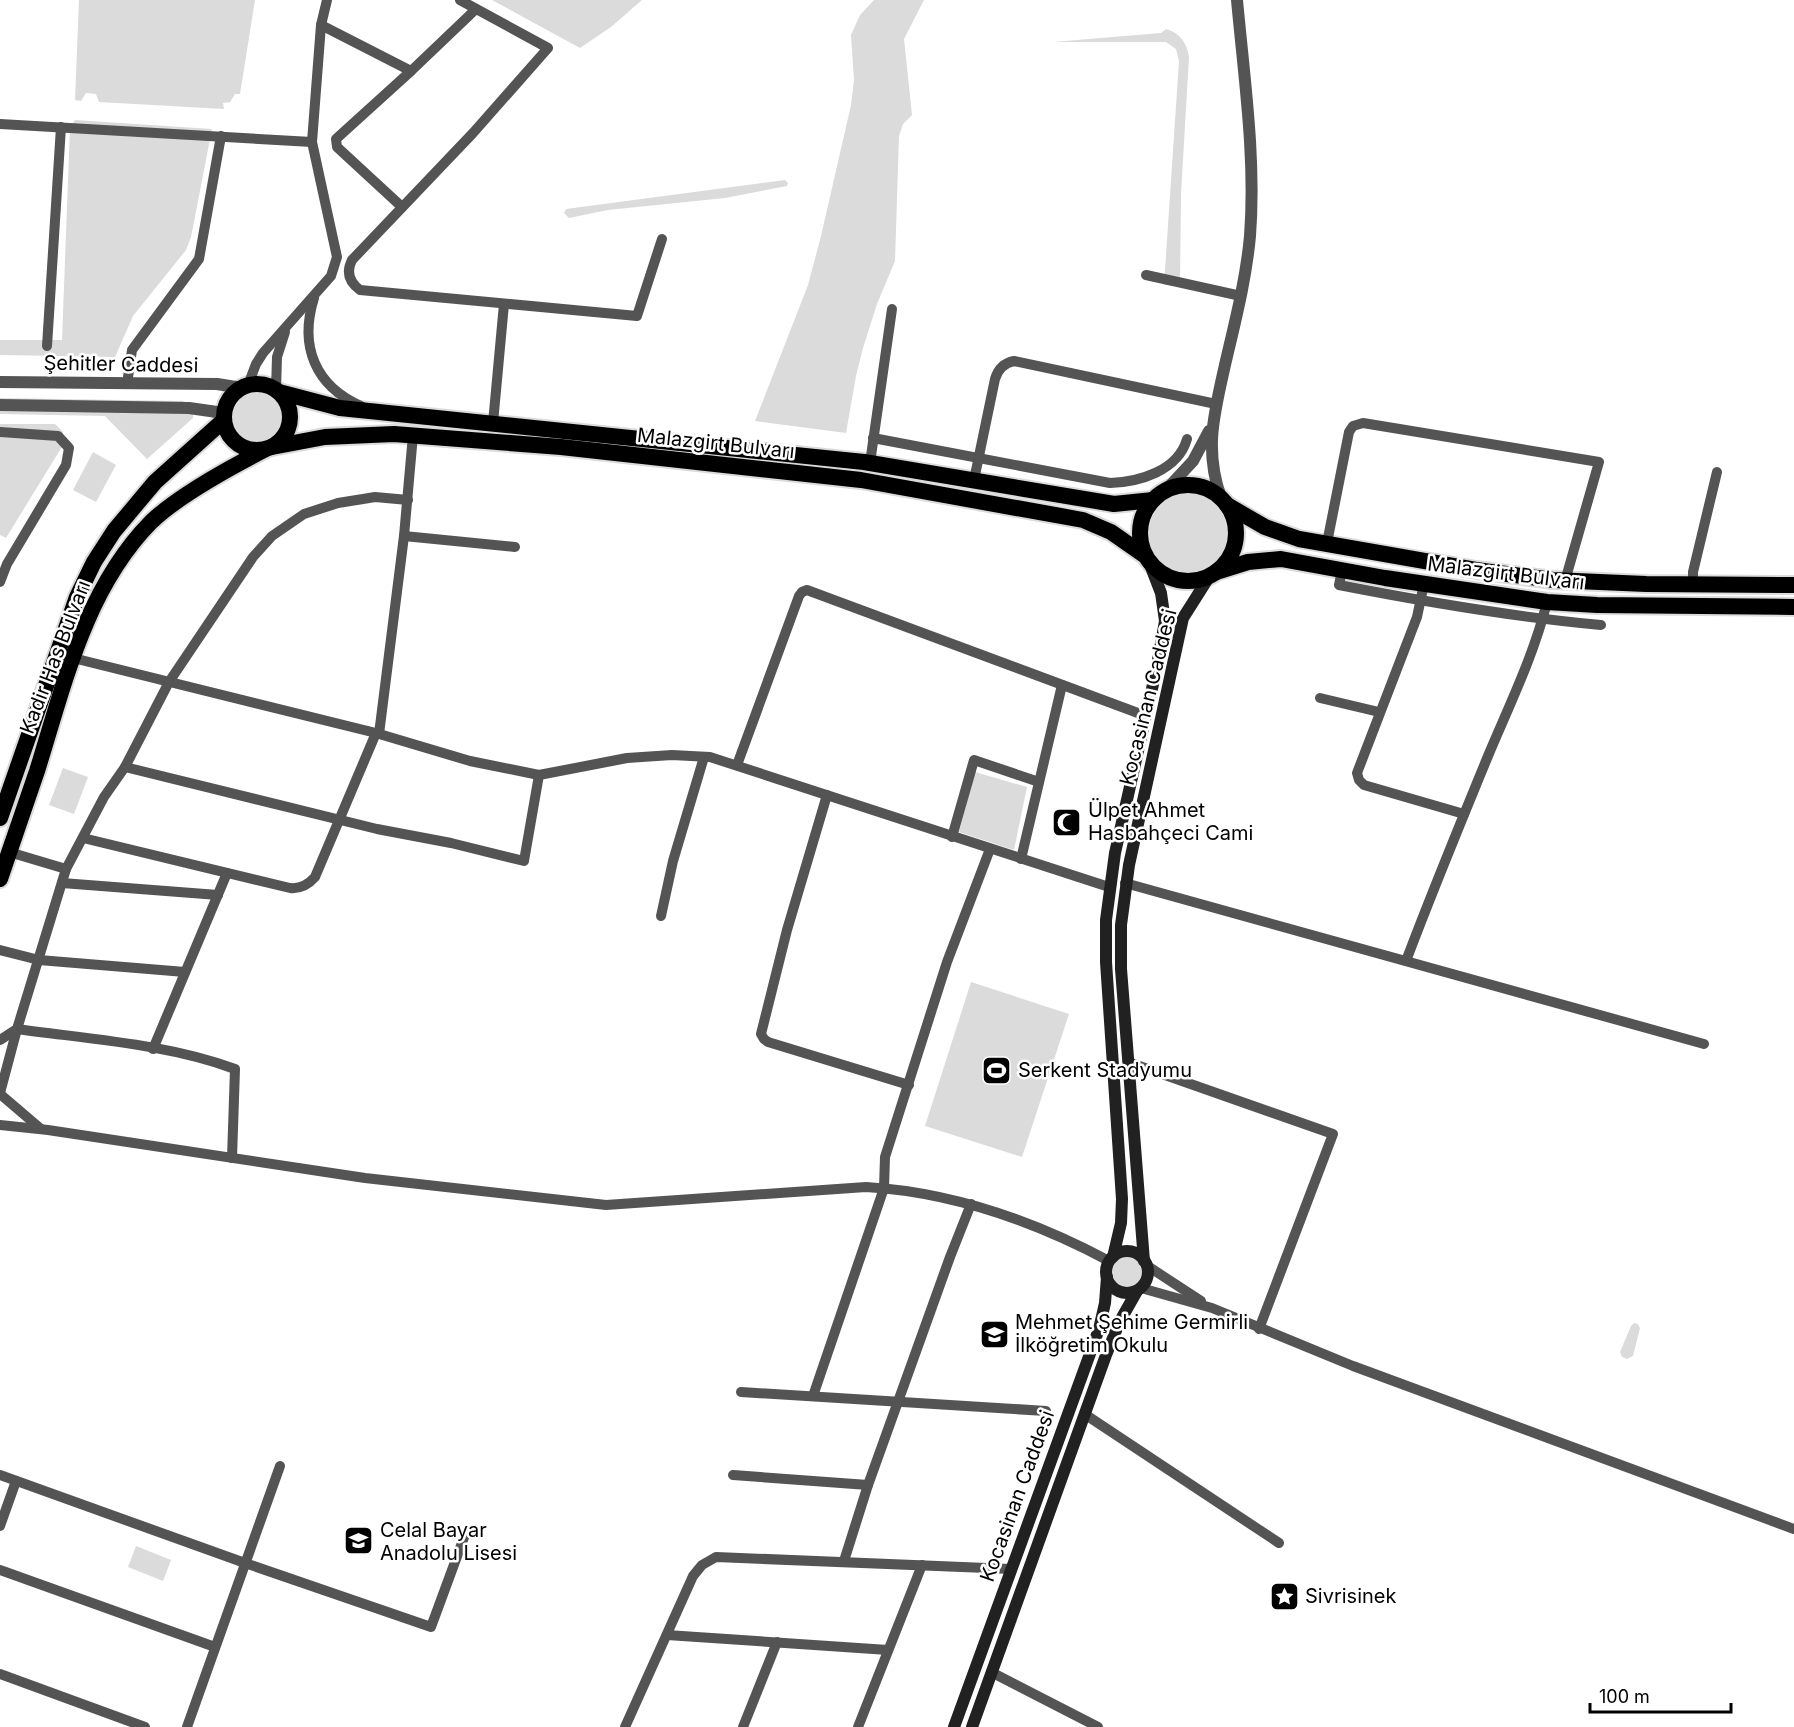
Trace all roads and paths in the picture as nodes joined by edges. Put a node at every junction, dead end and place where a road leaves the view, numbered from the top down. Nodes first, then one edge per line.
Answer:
1 (327, 0) edge
2 (460, 0) edge
3 (1237, 0) edge
4 (476, 9) junction
5 (321, 25) junction
6 (411, 71) junction
7 (0, 124) edge
8 (61, 127) junction
9 (221, 136) junction
10 (312, 142) junction
11 (402, 207) junction
12 (662, 239) dead end
13 (333, 268) junction
14 (348, 273) junction
15 (1146, 274) dead end
16 (314, 296) junction
17 (1241, 296) junction
18 (504, 304) junction
19 (892, 309) dead end
20 (287, 327) junction
21 (47, 346) dead end
22 (0, 382) edge
23 (127, 384) junction
24 (245, 386) junction
25 (277, 391) junction
26 (1216, 404) junction
27 (0, 405) edge
28 (375, 412) junction
29 (224, 416) junction
30 (493, 423) junction
31 (1212, 424) junction
32 (0, 432) edge
33 (413, 435) junction
34 (873, 438) junction
35 (1187, 439) dead end
36 (269, 448) junction
37 (978, 459) junction
38 (870, 463) junction
39 (1717, 472) dead end
40 (974, 480) junction
41 (1159, 495) junction
42 (408, 500) junction
43 (1224, 502) junction
44 (404, 536) junction
45 (1327, 543) junction
46 (515, 548) dead end
47 (1146, 558) junction
48 (3, 562) edge
49 (1342, 570) junction
50 (1213, 575) junction
51 (1565, 581) junction
52 (0, 582) edge
53 (1424, 584) junction
54 (1693, 585) junction
55 (1794, 585) edge
56 (1422, 601) junction
57 (1547, 602) junction
58 (1794, 608) edge
59 (1542, 620) junction
60 (1601, 625) dead end
61 (73, 658) junction
62 (169, 682) junction
63 (1062, 684) junction
64 (1320, 698) dead end
65 (1379, 712) junction
66 (1146, 716) junction
67 (377, 734) junction
68 (705, 757) junction
69 (737, 765) junction
70 (124, 767) junction
71 (539, 775) junction
72 (1039, 782) junction
73 (827, 795) junction
74 (1464, 813) junction
75 (0, 818) edge
76 (340, 820) junction
77 (952, 837) junction
78 (82, 838) junction
79 (990, 849) junction
80 (9, 852) junction
81 (1021, 859) junction
82 (66, 869) junction
83 (227, 873) junction
84 (0, 879) edge
85 (62, 883) junction
86 (1125, 883) junction
87 (1109, 887) junction
88 (218, 895) junction
89 (661, 916) dead end
90 (0, 950) edge
91 (39, 960) junction
92 (1406, 961) junction
93 (185, 972) junction
94 (17, 1029) junction
95 (0, 1040) edge
96 (1704, 1044) dead end
97 (153, 1049) junction
98 (1128, 1062) junction
99 (909, 1085) junction
100 (0, 1094) edge
101 (0, 1125) edge
102 (41, 1130) junction
103 (232, 1158) junction
104 (884, 1188) junction
105 (971, 1204) junction
106 (1111, 1259) junction
107 (1145, 1263) junction
108 (1107, 1277) junction
109 (1139, 1289) junction
110 (1212, 1308) junction
111 (1259, 1329) junction
112 (741, 1392) dead end
113 (813, 1396) junction
114 (898, 1401) junction
115 (1046, 1411) dead end
116 (1086, 1415) junction
117 (280, 1466) dead end
118 (0, 1475) edge
119 (733, 1475) dead end
120 (16, 1481) junction
121 (868, 1485) junction
122 (0, 1526) edge
123 (1794, 1528) edge
124 (466, 1532) dead end
125 (1279, 1543) dead end
126 (844, 1561) junction
127 (245, 1563) junction
128 (922, 1565) junction
129 (1011, 1569) junction
130 (0, 1570) edge
131 (667, 1635) junction
132 (777, 1642) junction
133 (215, 1647) junction
134 (888, 1650) junction
135 (991, 1672) junction
136 (0, 1674) edge
137 (145, 1727) edge
138 (187, 1727) edge
139 (625, 1727) edge
140 (742, 1727) edge
141 (858, 1727) edge
142 (954, 1727) edge
143 (972, 1727) edge
144 (1098, 1727) edge

1 - 5 street
2 - 4 street
3 - 17 street
4 - 6 street
4 - 11 street
5 - 6 street
5 - 10 street
6 - 11 street
7 - 8 street
8 - 9 street
8 - 21 street
9 - 10 street
9 - 23 street
10 - 13 street
11 - 14 street
12 - 18 street
13 - 14 street
13 - 16 street
14 - 18 street
15 - 17 street
16 - 20 street
16 - 28 street
17 - 26 street
18 - 30 street
19 - 34 street
20 - 24 street
20 - 25 street
22 - 23 street, Şehitler Caddesi
23 - 24 street, Şehitler Caddesi
24 - 25 highway
24 - 29 highway
25 - 28 highway, Malazgirt Bulvarı
25 - 36 highway
26 - 31 street
26 - 37 street
27 - 29 street
28 - 30 highway, Malazgirt Bulvarı
29 - 36 highway
29 - 75 highway, Kadir Has Bulvarı
30 - 38 highway, Malazgirt Bulvarı
31 - 41 street
31 - 43 street
32 - 48 street
33 - 36 highway, Malazgirt Bulvarı
33 - 42 street
33 - 47 highway, Malazgirt Bulvarı
34 - 37 street
34 - 38 street
35 - 37 street
36 - 61 highway, Kadir Has Bulvarı
37 - 40 street
38 - 40 highway, Malazgirt Bulvarı
39 - 54 street
40 - 41 highway, Malazgirt Bulvarı
41 - 43 highway
41 - 47 highway
42 - 44 street
42 - 62 street
43 - 45 highway, Malazgirt Bulvarı
43 - 50 highway
44 - 46 street
44 - 67 street
45 - 51 highway, Malazgirt Bulvarı
45 - 51 street
47 - 50 highway
47 - 66 main road, Kocasinan Caddesi
48 - 52 street
49 - 50 highway, Malazgirt Bulvarı
49 - 53 highway, Malazgirt Bulvarı
49 - 56 street
50 - 86 main road, Kocasinan Caddesi
51 - 54 highway, Malazgirt Bulvarı
53 - 56 street
53 - 57 highway, Malazgirt Bulvarı
54 - 55 highway, Malazgirt Bulvarı
56 - 59 street
56 - 65 street
57 - 58 highway, Malazgirt Bulvarı
57 - 59 street
59 - 60 street
59 - 74 street
61 - 62 street
61 - 80 highway, Kadir Has Bulvarı
62 - 67 street
62 - 70 street
63 - 66 street
63 - 69 street
63 - 72 street
64 - 65 street
65 - 74 street
66 - 87 main road, Kocasinan Caddesi
67 - 71 street
67 - 76 street
68 - 69 street
68 - 71 street
68 - 89 street
69 - 73 street
70 - 76 street
70 - 78 street
71 - 76 street
72 - 77 street
72 - 81 street
73 - 77 street
73 - 99 street
74 - 92 street
76 - 83 street
77 - 79 street
78 - 82 street
78 - 83 street
79 - 81 street
79 - 99 street
80 - 82 street
80 - 84 highway, Kadir Has Bulvarı
81 - 87 street
82 - 85 street
83 - 88 street
85 - 88 street
85 - 91 street
86 - 92 street
86 - 98 main road, Kocasinan Caddesi
87 - 106 main road, Kocasinan Caddesi
88 - 93 street
90 - 91 street
91 - 93 street
91 - 94 street
92 - 96 street
93 - 97 street
94 - 95 street
94 - 97 street
94 - 100 street
97 - 103 street
98 - 107 main road, Kocasinan Caddesi
98 - 111 street
99 - 104 street
100 - 102 street
101 - 102 street
102 - 103 street
103 - 104 street
104 - 105 street
104 - 113 street
105 - 106 street
105 - 114 street
106 - 107 main road
106 - 108 main road
107 - 109 main road
107 - 110 street
108 - 109 main road
108 - 129 main road, Kocasinan Caddesi
109 - 110 street
109 - 116 main road, Kocasinan Caddesi
110 - 111 street
111 - 123 street
112 - 113 street
113 - 114 street
114 - 115 street
114 - 121 street
116 - 125 street
116 - 135 main road, Kocasinan Caddesi
117 - 127 street
118 - 120 street
119 - 121 street
120 - 122 street
120 - 127 street
121 - 126 street
124 - 127 street
126 - 128 street
126 - 131 street
127 - 133 street
128 - 129 street
128 - 134 street
129 - 142 main road, Kocasinan Caddesi
130 - 133 street
131 - 132 street
131 - 139 street
132 - 134 street
132 - 140 street
133 - 138 street
134 - 141 street
135 - 143 main road, Kocasinan Caddesi
135 - 144 street
136 - 137 street

